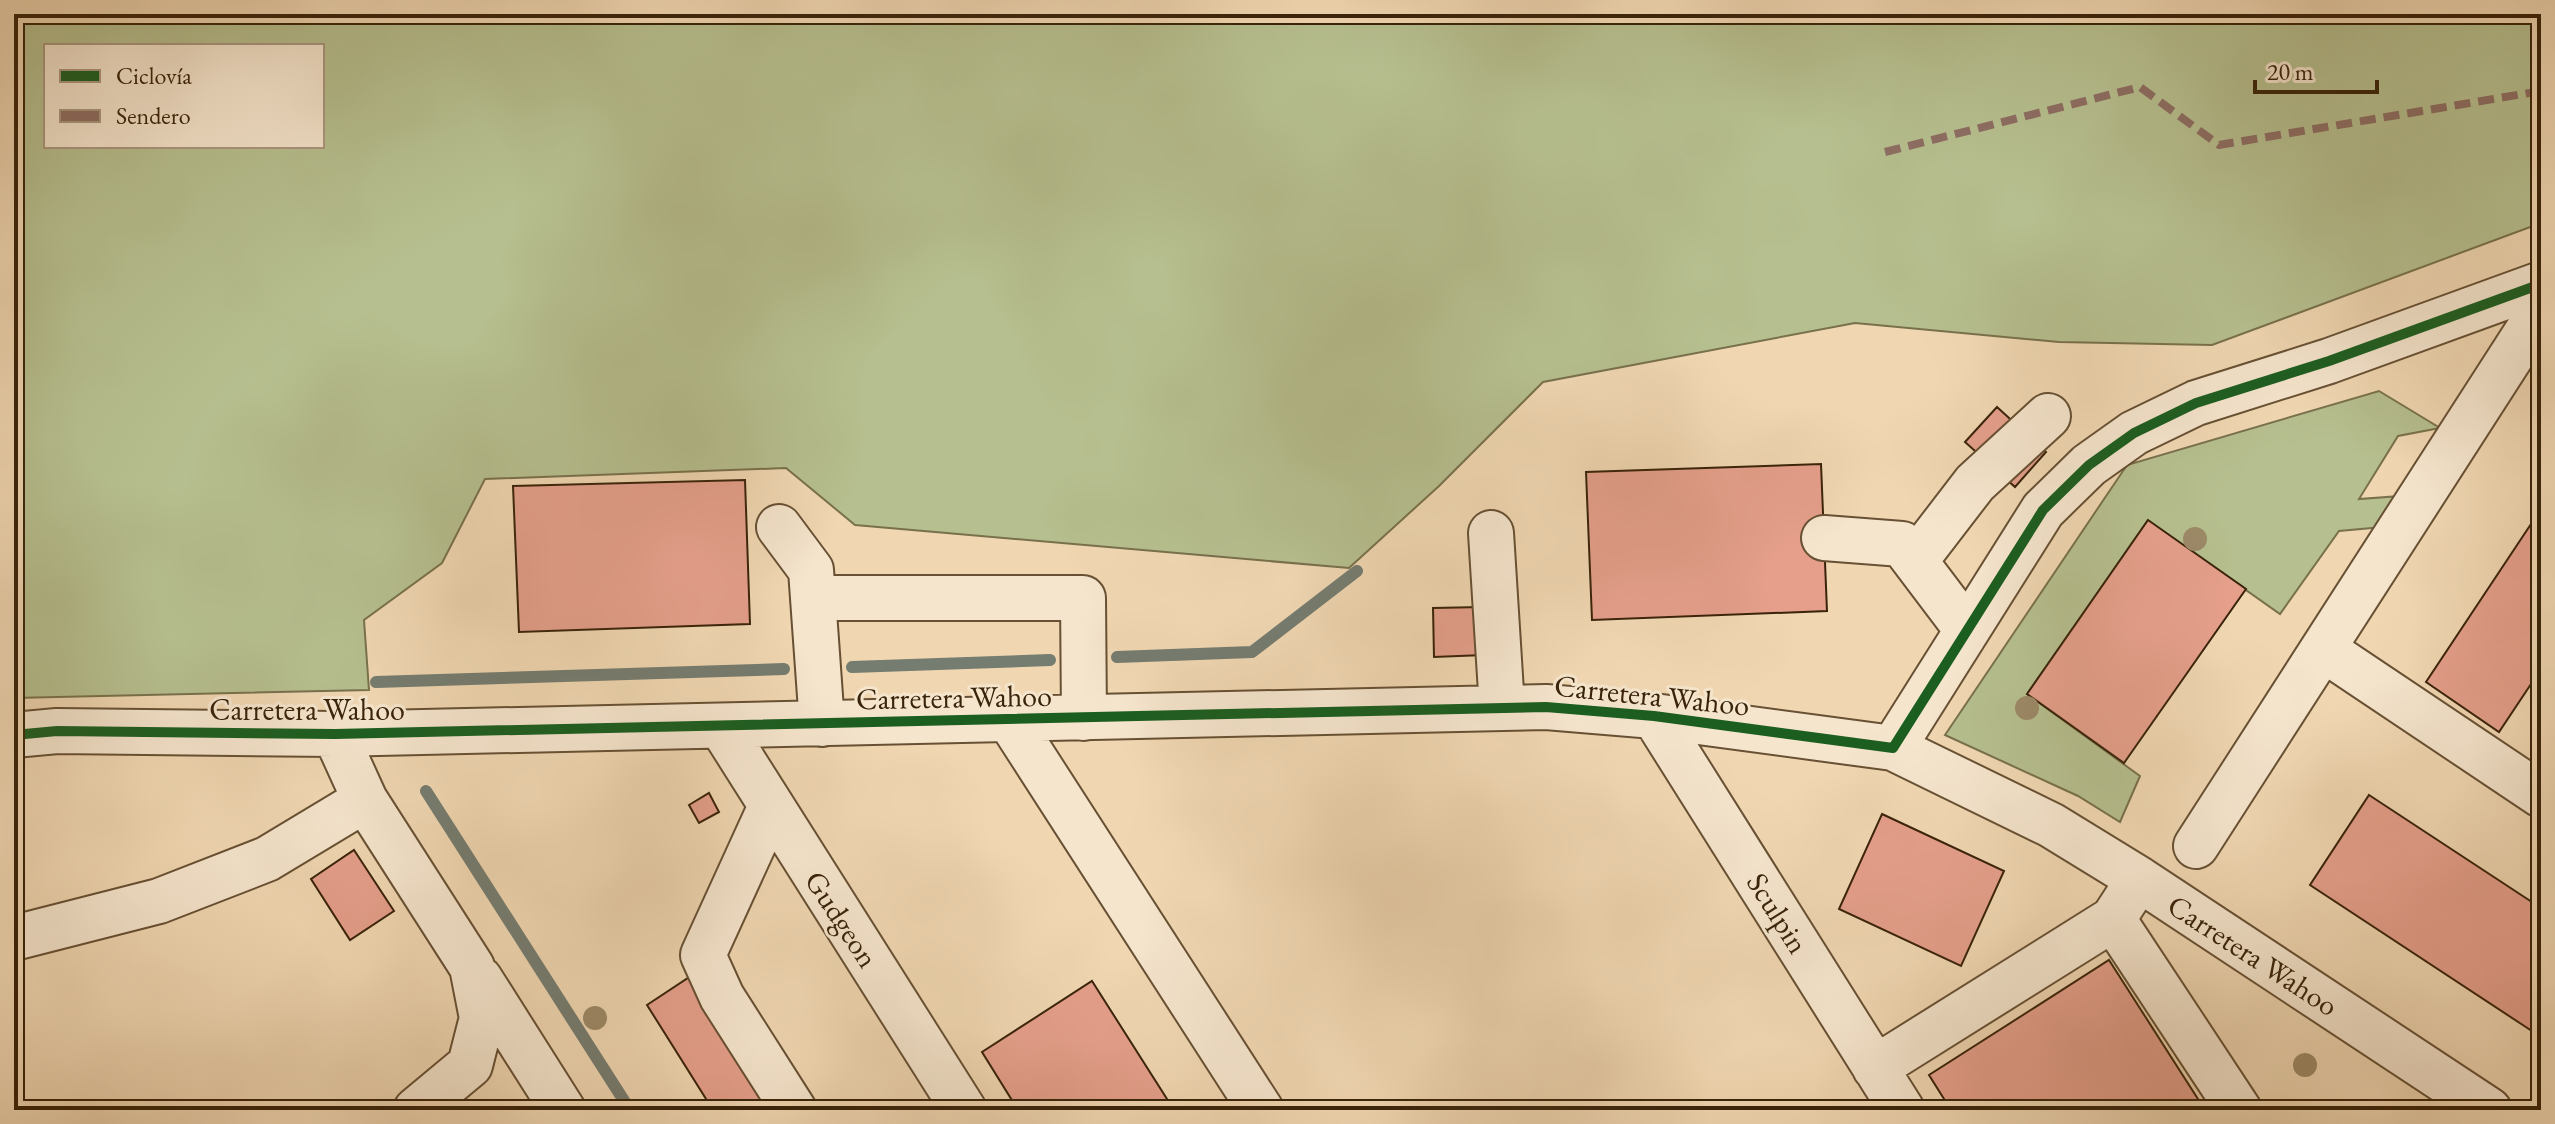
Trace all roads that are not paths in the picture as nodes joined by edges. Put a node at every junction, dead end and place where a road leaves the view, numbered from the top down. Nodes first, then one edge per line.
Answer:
1 (2541, 284) edge
2 (2541, 310) edge
3 (2048, 416) dead end
4 (779, 527) dead end
5 (1491, 533) dead end
6 (1824, 538) dead end
7 (1915, 561) junction
8 (813, 598) junction
9 (1967, 630) junction
10 (2323, 649) junction
11 (1502, 708) junction
12 (1654, 716) junction
13 (1084, 718) junction
14 (1009, 719) junction
15 (822, 724) junction
16 (721, 726) junction
17 (335, 734) junction
18 (14, 735) edge
19 (1893, 748) junction
20 (2541, 795) edge
21 (365, 800) junction
22 (771, 806) junction
23 (2196, 846) dead end
24 (2139, 879) junction
25 (2113, 919) junction
26 (14, 938) edge
27 (472, 967) junction
28 (1875, 1068) junction
29 (416, 1110) edge
30 (563, 1110) edge
31 (794, 1110) edge
32 (964, 1110) edge
33 (1261, 1110) edge
34 (1902, 1110) edge
35 (2239, 1110) edge
36 (2489, 1110) edge

1 - 9 street
2 - 10 street
3 - 7 street
4 - 8 street
5 - 11 street
6 - 7 street
7 - 9 street
8 - 13 street
8 - 15 street
9 - 19 street
10 - 20 street
10 - 23 street
11 - 12 street, Carretera Wahoo
11 - 13 street, Carretera Wahoo
12 - 19 street, Carretera Wahoo
12 - 28 street, Sculpin
13 - 14 street, Carretera Wahoo
14 - 15 street, Carretera Wahoo
14 - 33 street
15 - 16 street, Carretera Wahoo
16 - 17 street, Carretera Wahoo
16 - 22 street, Gudgeon
17 - 18 street, Carretera Wahoo
17 - 21 street
19 - 24 street, Carretera Wahoo
21 - 26 street
21 - 27 street
22 - 31 street
22 - 32 street, Gudgeon
24 - 25 street
24 - 36 street, Carretera Wahoo
25 - 28 street
25 - 35 street
27 - 29 street
27 - 30 street
28 - 34 street, Sculpin

